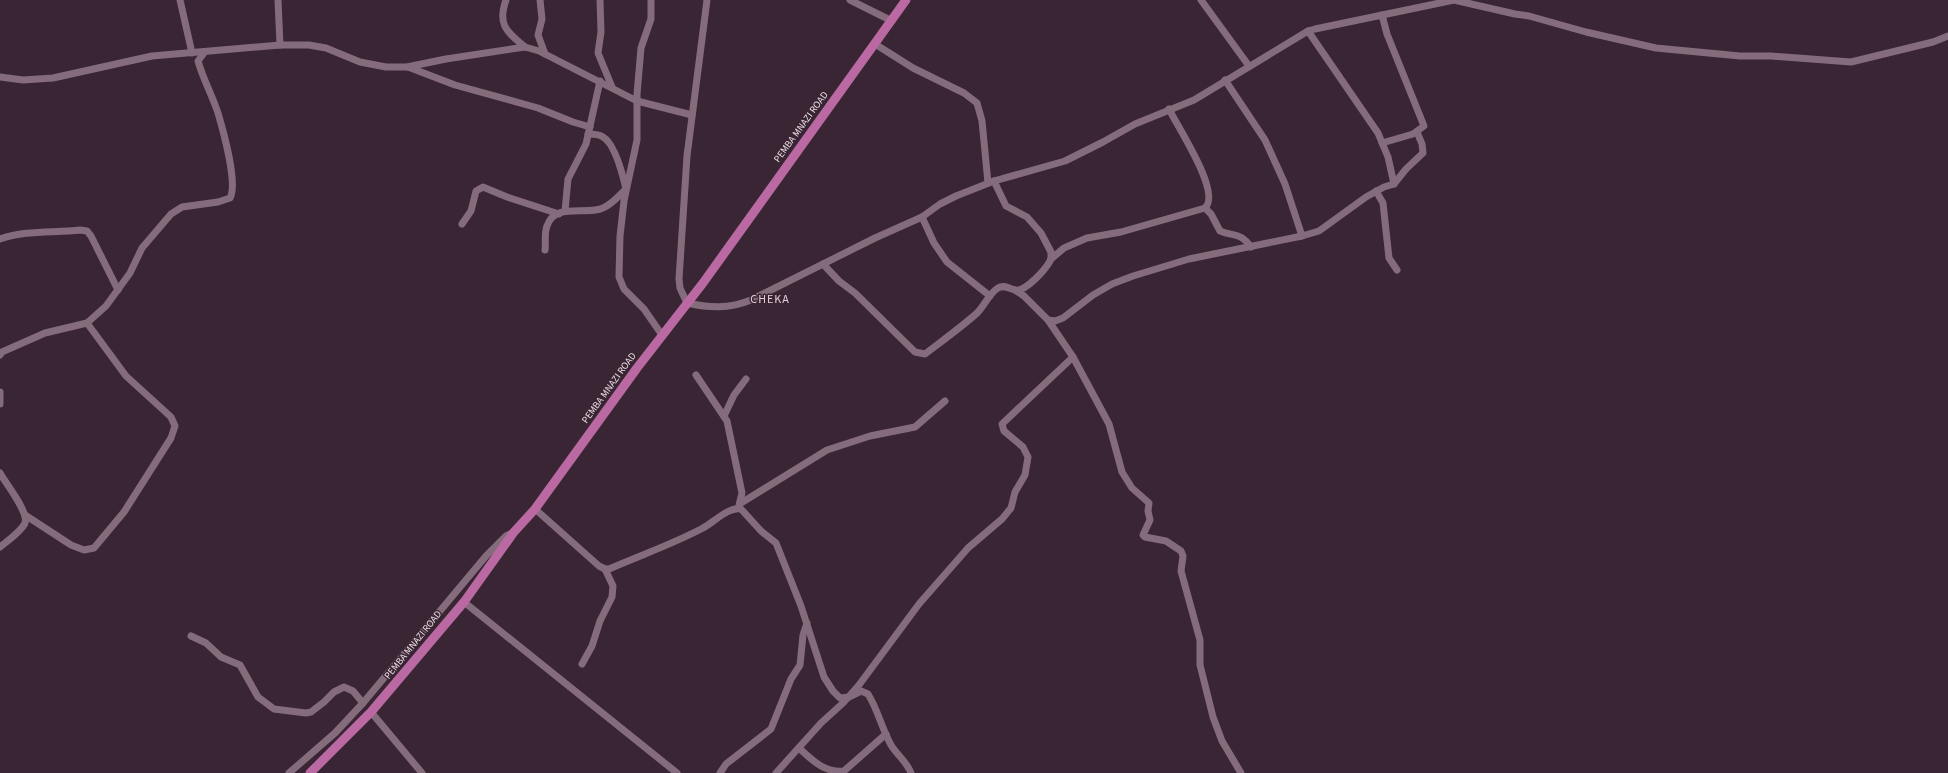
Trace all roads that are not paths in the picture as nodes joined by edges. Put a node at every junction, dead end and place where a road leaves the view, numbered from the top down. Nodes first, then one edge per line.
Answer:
1 (180, 0) edge
2 (278, 0) edge
3 (506, 0) edge
4 (540, 0) edge
5 (600, 0) edge
6 (651, 0) edge
7 (707, 0) edge
8 (850, 0) edge
9 (906, 0) edge
10 (1200, 0) edge
11 (1382, 14) junction
12 (892, 21) junction
13 (1308, 31) junction
14 (1948, 36) edge
15 (875, 44) junction
16 (280, 45) junction
17 (525, 47) junction
18 (192, 53) junction
19 (204, 53) junction
20 (544, 54) junction
21 (1249, 66) junction
22 (408, 67) junction
23 (0, 77) edge
24 (1224, 80) junction
25 (600, 81) junction
26 (612, 87) junction
27 (637, 101) junction
28 (1169, 109) junction
29 (692, 115) junction
30 (589, 130) junction
31 (1417, 132) junction
32 (1382, 144) junction
33 (991, 182) junction
34 (1394, 184) junction
35 (626, 189) junction
36 (1376, 191) junction
37 (1205, 208) junction
38 (562, 212) junction
39 (922, 217) junction
40 (462, 224) dead end
41 (1302, 236) junction
42 (0, 239) edge
43 (1252, 247) junction
44 (545, 250) dead end
45 (1051, 259) junction
46 (823, 264) junction
47 (1397, 270) dead end
48 (118, 290) junction
49 (1015, 290) junction
50 (990, 296) junction
51 (687, 303) junction
52 (1048, 320) junction
53 (87, 323) junction
54 (662, 335) junction
55 (1, 353) edge
56 (1073, 357) junction
57 (696, 375) dead end
58 (746, 379) dead end
59 (0, 392) edge
60 (945, 401) dead end
61 (0, 404) edge
62 (724, 416) junction
63 (0, 473) edge
64 (739, 506) junction
65 (535, 509) junction
66 (25, 515) junction
67 (514, 532) junction
68 (0, 547) edge
69 (605, 569) junction
70 (464, 602) junction
71 (808, 624) junction
72 (191, 636) dead end
73 (582, 664) dead end
74 (849, 697) junction
75 (363, 703) junction
76 (371, 712) junction
77 (886, 734) junction
78 (798, 748) junction
79 (289, 773) edge
80 (311, 773) edge
81 (422, 773) edge
82 (677, 773) edge
83 (720, 773) edge
84 (776, 773) edge
85 (912, 773) edge
86 (1241, 773) edge

1 - 18 street
2 - 16 street
3 - 17 street
4 - 20 street
5 - 26 street
6 - 27 street
7 - 29 street
8 - 12 street
9 - 12 main road, PEMBA MNAZI ROAD
10 - 21 street
11 - 13 street
11 - 14 street
11 - 31 street
12 - 15 main road, PEMBA MNAZI ROAD
13 - 21 street
13 - 32 street
15 - 33 street
15 - 51 main road, PEMBA MNAZI ROAD
16 - 19 street
16 - 22 street
17 - 20 street
17 - 22 street
18 - 19 street
18 - 23 street
19 - 48 street
20 - 25 street
21 - 24 street
22 - 30 street
24 - 28 street
24 - 41 street
25 - 26 street
25 - 30 street
26 - 27 street
27 - 29 street
27 - 35 street
28 - 33 street
28 - 37 street
29 - 51 street
30 - 35 street
30 - 38 street
31 - 32 street
31 - 34 street
32 - 34 street
33 - 39 street
33 - 45 street
34 - 36 street
35 - 38 street
35 - 54 street
36 - 41 street
36 - 47 street
37 - 43 street
37 - 45 street
38 - 40 street
38 - 44 street
39 - 46 street
39 - 50 street
41 - 43 street
42 - 48 street
43 - 52 street
45 - 49 street
46 - 50 street
46 - 51 street
48 - 53 street
49 - 50 street
49 - 52 street
51 - 54 main road, PEMBA MNAZI ROAD
52 - 56 street
53 - 55 street
53 - 66 street
54 - 65 main road, PEMBA MNAZI ROAD
56 - 74 street
56 - 86 street
57 - 62 street
58 - 62 street
59 - 61 street
60 - 64 street
62 - 64 street
63 - 66 street
64 - 69 street
64 - 71 street
65 - 67 main road, PEMBA MNAZI ROAD
65 - 69 street
66 - 68 street
67 - 70 main road, PEMBA MNAZI ROAD
67 - 75 street
69 - 73 street
70 - 76 main road, PEMBA MNAZI ROAD
70 - 82 street
71 - 74 street
71 - 83 street
72 - 75 street
74 - 77 street
74 - 78 street
75 - 79 street
76 - 80 main road, PEMBA MNAZI ROAD
76 - 81 street
77 - 78 street
77 - 85 street
78 - 84 street

